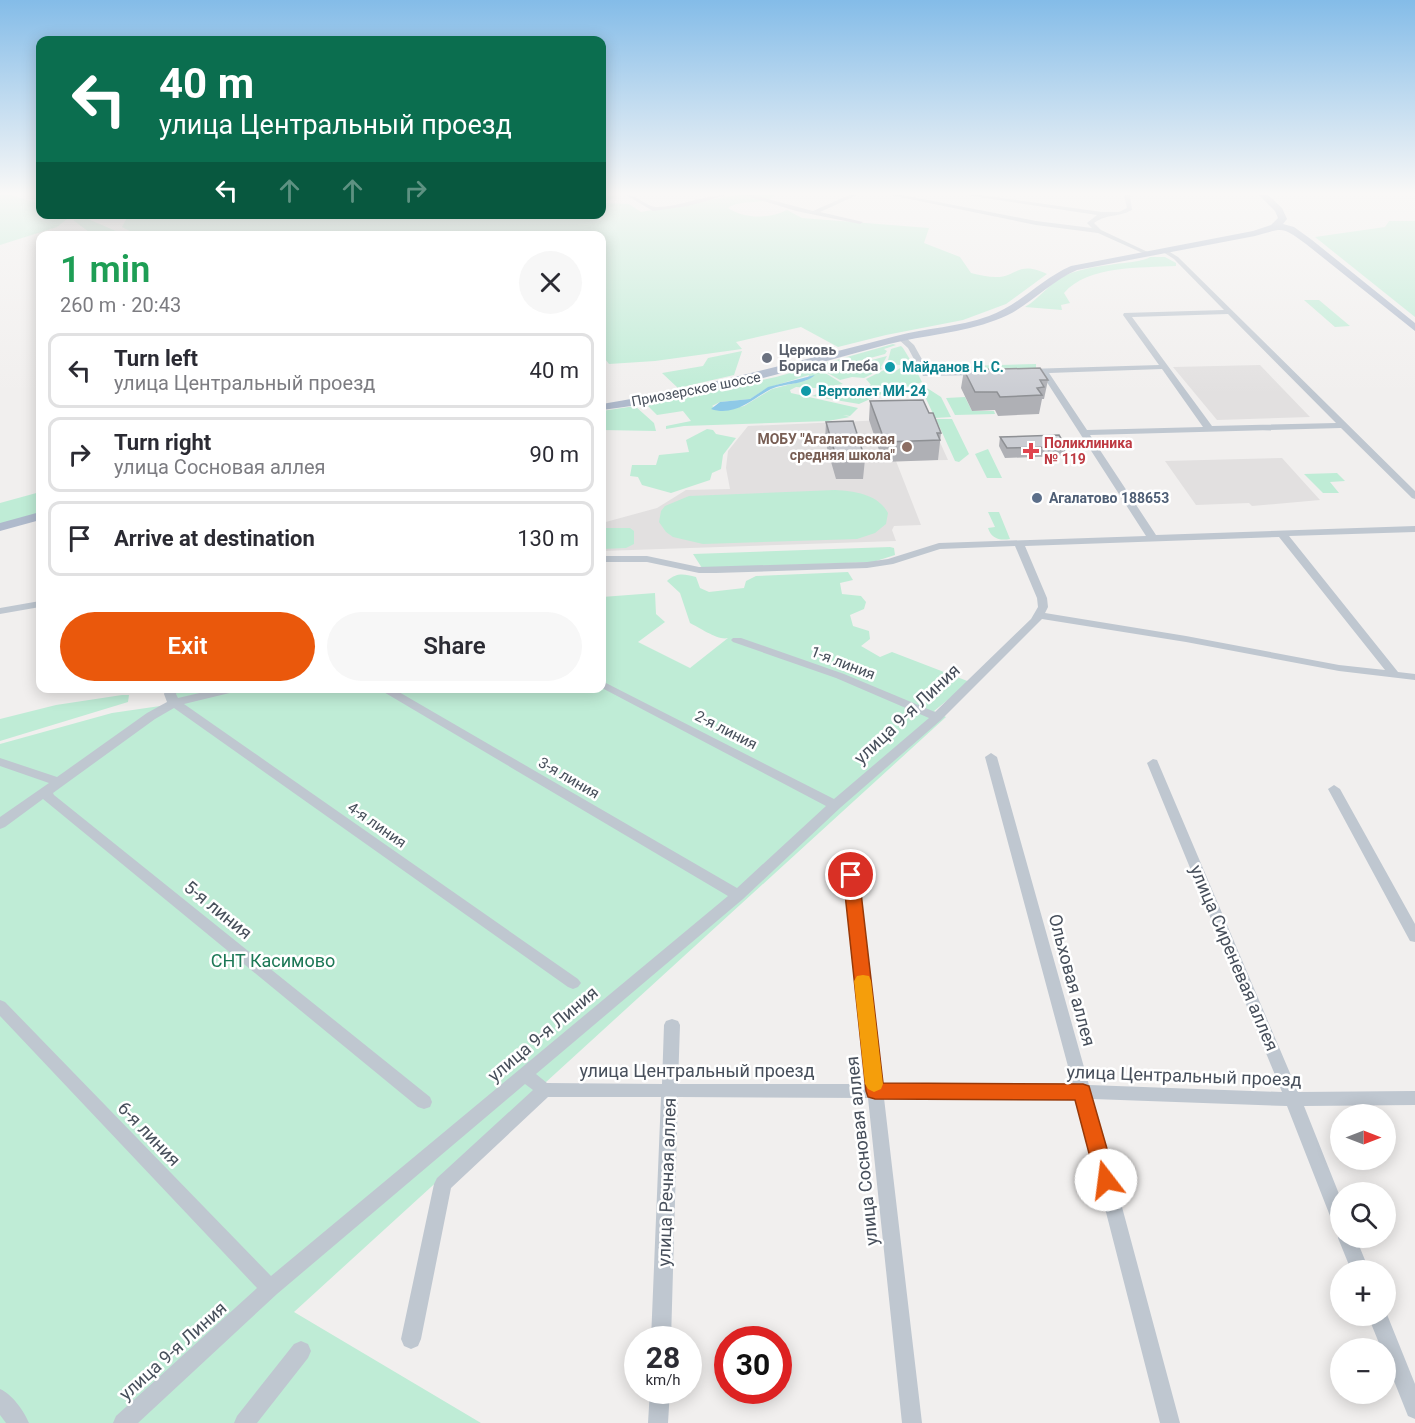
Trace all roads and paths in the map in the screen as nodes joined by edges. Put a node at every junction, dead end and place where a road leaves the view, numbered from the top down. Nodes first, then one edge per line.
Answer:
1 (1107, 261) edge
2 (1179, 261) edge
3 (1332, 261) edge
4 (1230, 312) junction
5 (1415, 328) edge
6 (901, 338) junction
7 (1164, 367) junction
8 (1044, 371) junction
9 (992, 372) edge
10 (1014, 372) edge
11 (606, 406) edge
12 (1344, 425) junction
13 (1209, 429) junction
14 (1083, 433) junction
15 (1415, 496) edge
16 (36, 517) edge
17 (0, 527) edge
18 (1415, 529) edge
19 (1282, 534) junction
20 (1153, 539) junction
21 (1019, 543) junction
22 (606, 558) edge
23 (36, 605) edge
24 (0, 611) edge
25 (1039, 615) junction
26 (737, 640) dead end
27 (1395, 675) junction
28 (1415, 677) edge
29 (606, 686) edge
30 (170, 693) edge
31 (217, 693) edge
32 (392, 693) edge
33 (174, 703) junction
34 (937, 717) junction
35 (991, 756) dead end
36 (0, 762) edge
37 (1153, 763) dead end
38 (57, 780) junction
39 (1334, 789) dead end
40 (46, 792) junction
41 (835, 805) junction
42 (0, 824) edge
43 (851, 875) dead end
44 (738, 895) junction
45 (1415, 937) edge
46 (573, 983) dead end
47 (0, 1006) edge
48 (672, 1025) dead end
49 (525, 1075) junction
50 (544, 1090) junction
51 (670, 1091) junction
52 (875, 1091) junction
53 (1083, 1092) junction
54 (1415, 1098) edge
55 (1293, 1099) junction
56 (424, 1102) dead end
57 (1330, 1193) edge
58 (270, 1288) junction
59 (662, 1326) edge
60 (1382, 1326) edge
61 (411, 1339) dead end
62 (301, 1351) dead end
63 (0, 1399) edge
64 (659, 1404) edge
65 (1415, 1409) edge
66 (19, 1423) edge
67 (123, 1423) edge
68 (244, 1423) edge
69 (658, 1423) edge
70 (912, 1423) edge
71 (1170, 1423) edge

1 - 6 main road, Приозерское шоссе
2 - 4 street
3 - 5 main road
4 - 7 street
4 - 12 street
6 - 9 street
6 - 11 main road, Приозерское шоссе
7 - 8 street
7 - 13 street
8 - 10 street
8 - 14 street
12 - 13 street
12 - 15 street
13 - 14 street
14 - 20 street
16 - 17 main road
18 - 19 street
19 - 20 street
19 - 27 street
20 - 21 street
21 - 22 street
21 - 25 street
23 - 24 street
25 - 27 street
25 - 34 street, улица 9-я Линия
26 - 34 street, 1-я линия
27 - 28 street
29 - 41 street, 2-я линия
30 - 33 street
31 - 33 street
32 - 44 street, 3-я линия
33 - 38 street
33 - 46 street, 4-я линия
34 - 41 street, улица 9-я Линия
35 - 53 street, Ольховая аллея
36 - 38 street
37 - 55 street, улица Сиреневая аллея
38 - 40 street
39 - 45 street
40 - 42 street
40 - 56 street, 5-я линия
41 - 44 street, улица 9-я Линия
43 - 52 street, улица Сосновая аллея
44 - 49 street, улица 9-я Линия
47 - 58 street, 6-я линия
48 - 51 street, улица Речная аллея
49 - 50 street
49 - 58 street, улица 9-я Линия
50 - 51 street, улица Центральный проезд
50 - 61 street
51 - 52 street, улица Центральный проезд
51 - 59 street, улица Речная аллея
52 - 53 street, улица Центральный проезд
52 - 70 street, улица Сосновая аллея
53 - 55 street, улица Центральный проезд
53 - 71 street, Ольховая аллея
54 - 55 street, улица Центральный проезд
55 - 57 street, улица Сиреневая аллея
58 - 67 street, улица 9-я Линия
60 - 65 street
62 - 68 street
63 - 66 street
64 - 69 street

